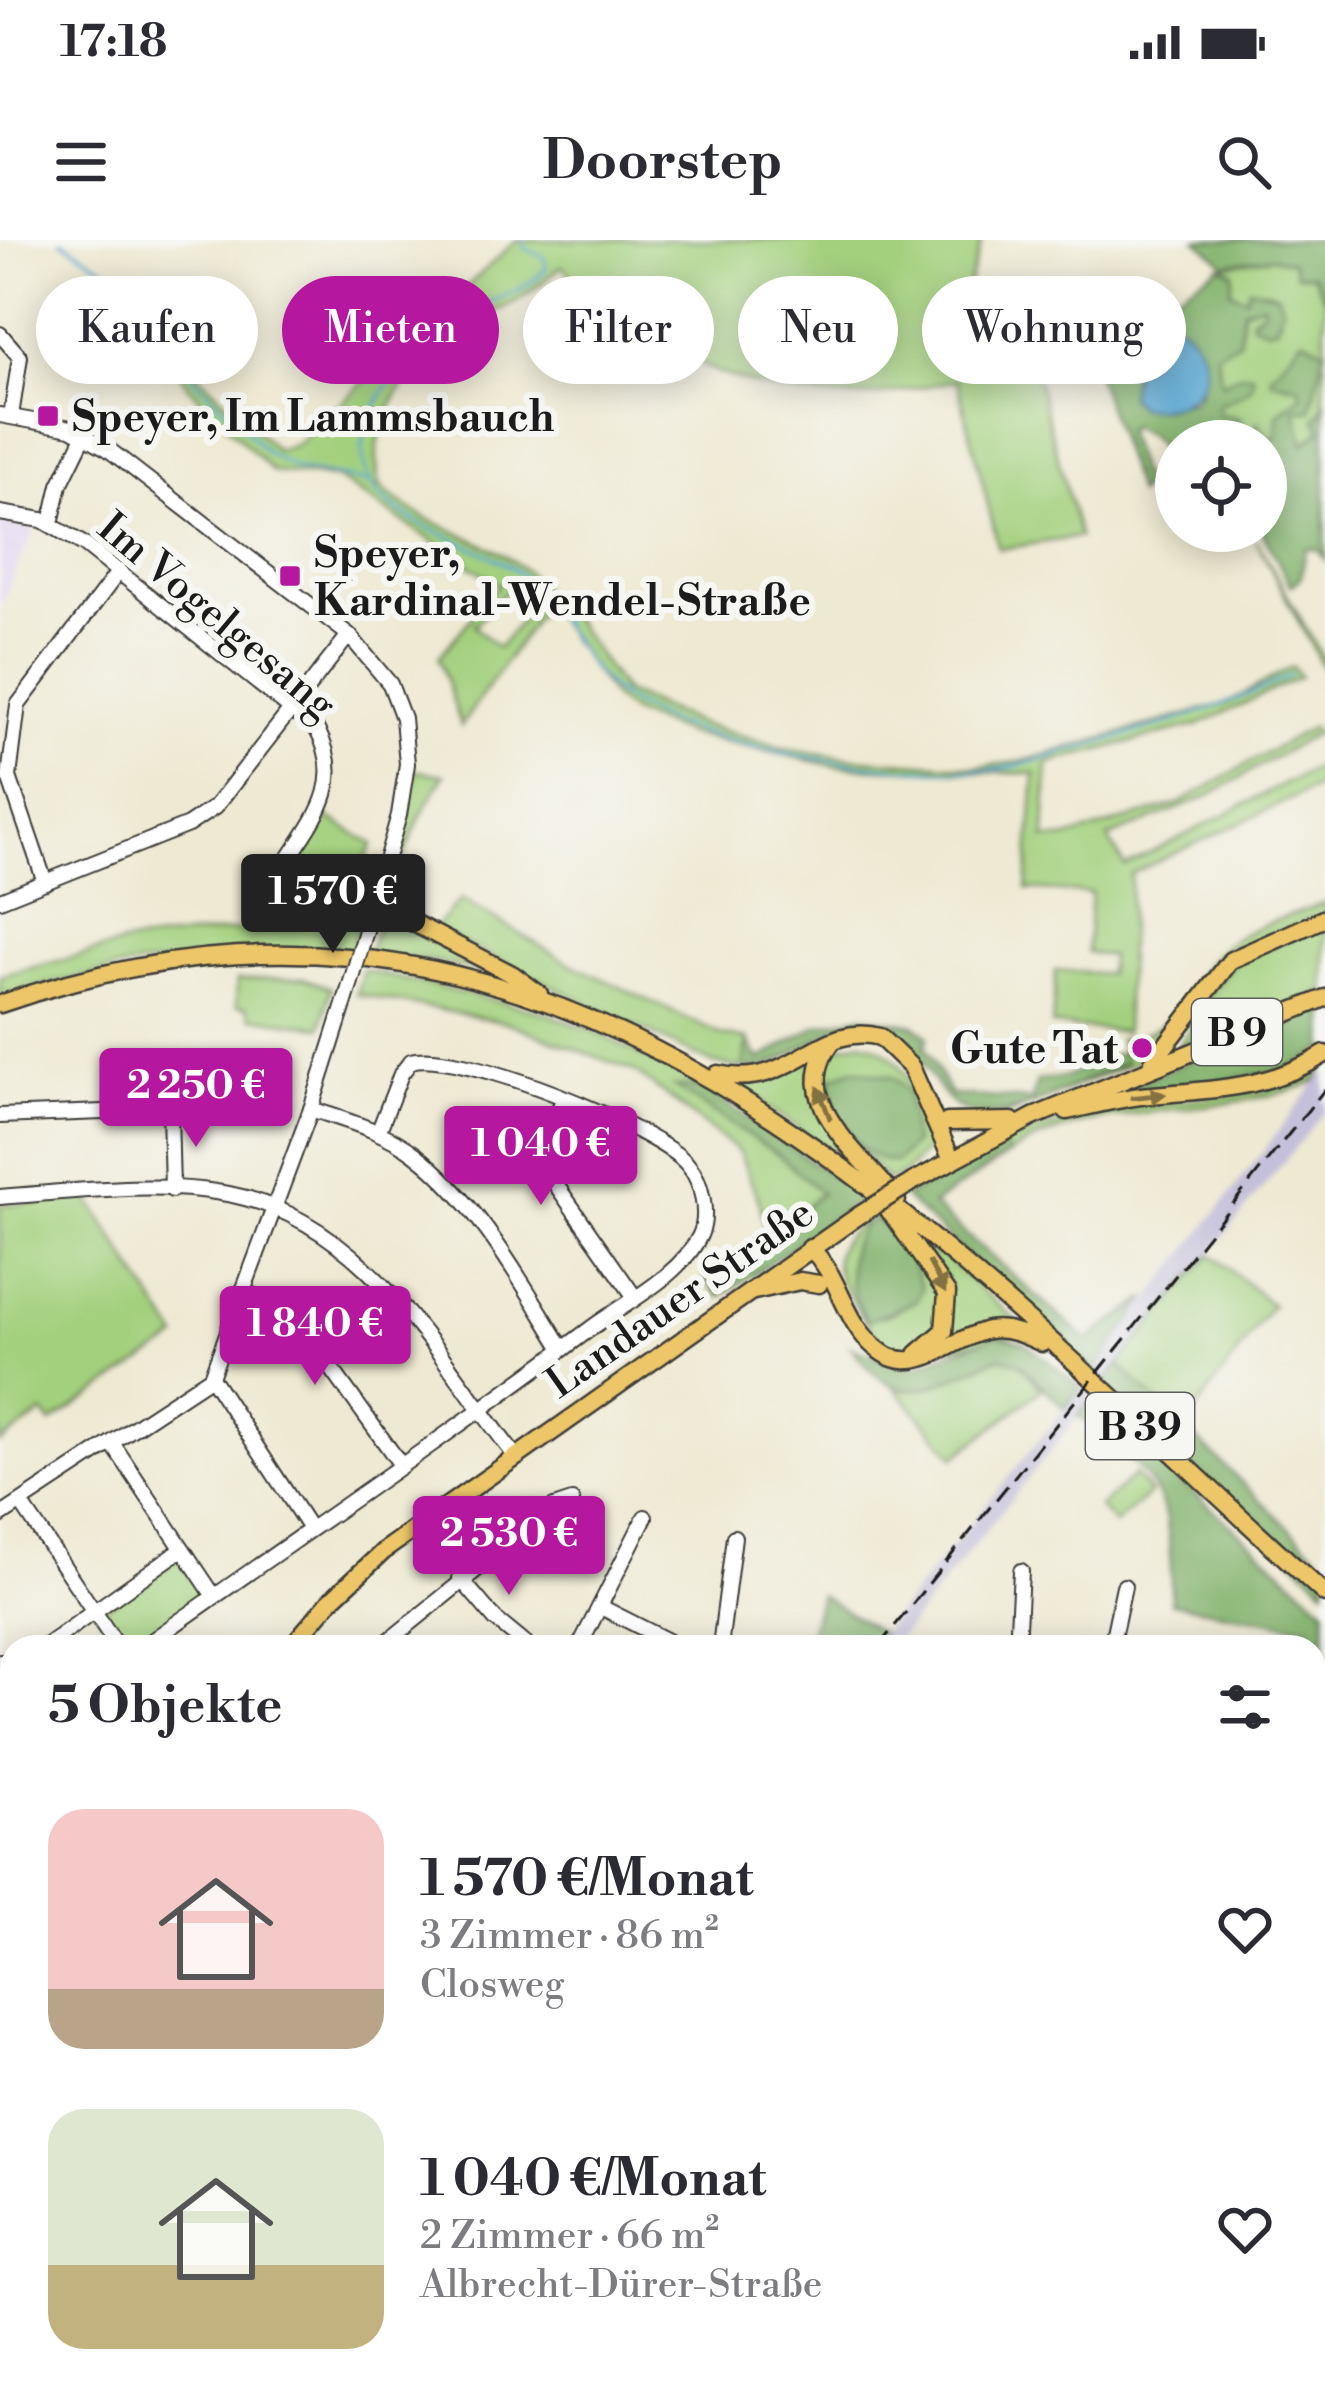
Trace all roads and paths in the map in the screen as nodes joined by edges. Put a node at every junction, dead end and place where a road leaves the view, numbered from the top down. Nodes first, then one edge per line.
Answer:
1 (0, 334) edge
2 (5, 416) edge
3 (85, 434) junction
4 (0, 513) edge
5 (51, 523) junction
6 (119, 571) junction
7 (349, 635) junction
8 (292, 709) junction
9 (277, 877) dead end
10 (45, 882) junction
11 (0, 900) edge
12 (375, 903) junction
13 (1325, 917) edge
14 (1325, 998) edge
15 (549, 1002) junction
16 (0, 1004) edge
17 (833, 1041) junction
18 (1325, 1054) edge
19 (234, 1060) dead end
20 (1149, 1066) junction
21 (699, 1069) junction
22 (925, 1092) junction
23 (563, 1100) junction
24 (311, 1109) junction
25 (170, 1111) junction
26 (0, 1116) edge
27 (1033, 1118) junction
28 (947, 1122) junction
29 (378, 1132) junction
30 (956, 1155) junction
31 (172, 1190) junction
32 (877, 1193) junction
33 (0, 1197) edge
34 (273, 1206) junction
35 (915, 1223) junction
36 (842, 1226) junction
37 (807, 1250) junction
38 (823, 1276) junction
39 (242, 1291) junction
40 (742, 1295) junction
41 (634, 1296) junction
42 (563, 1349) junction
43 (1060, 1351) junction
44 (908, 1359) junction
45 (211, 1377) junction
46 (479, 1410) junction
47 (112, 1443) junction
48 (517, 1457) junction
49 (401, 1465) junction
50 (572, 1502) dead end
51 (21, 1503) junction
52 (0, 1516) edge
53 (646, 1517) dead end
54 (310, 1529) junction
55 (734, 1537) dead end
56 (182, 1549) junction
57 (1021, 1571) dead end
58 (460, 1578) junction
59 (1124, 1586) dead end
60 (1325, 1594) edge
61 (214, 1596) junction
62 (601, 1607) junction
63 (93, 1612) junction
64 (61, 1635) edge
65 (109, 1635) edge
66 (160, 1635) edge
67 (304, 1635) edge
68 (395, 1635) edge
69 (515, 1635) edge
70 (586, 1635) edge
71 (656, 1635) edge
72 (722, 1635) edge
73 (1018, 1635) edge
74 (1114, 1635) edge

1 - 2 street
2 - 3 street
3 - 5 street
3 - 7 street
4 - 5 street, Im Vogelgesang
5 - 6 street, Im Vogelgesang
6 - 8 street, Im Vogelgesang
6 - 10 street
7 - 8 street
7 - 12 street
8 - 9 street, Im Vogelgesang
8 - 10 street
10 - 11 street
12 - 15 main road
12 - 24 street, bridge
13 - 20 main road
14 - 20 main road, B 9
15 - 16 main road, B 39
15 - 21 main road, B 39
17 - 21 main road
17 - 22 main road
35 -> 17 main road
27 -> 18 main road
19 - 25 street
20 - 27 main road, Landauer Straße
21 - 32 main road, B 39
22 - 28 main road
22 - 30 main road
23 - 29 street
23 - 41 street
23 - 41 street
24 - 29 street
24 - 34 street
25 - 26 street
25 - 31 street
27 - 28 main road
27 - 30 main road, Landauer Straße
28 - 30 main road
29 - 42 street
30 - 36 main road, Landauer Straße, bridge
31 - 33 street
31 - 34 street
32 - 35 main road, B 39
32 -> 44 main road
34 - 39 street
34 - 46 street
35 - 43 main road, B 39
36 - 37 main road, Landauer Straße
36 - 38 main road
37 - 38 main road
37 - 40 main road, Landauer Straße
38 - 40 main road
38 - 44 main road
39 - 45 street
39 - 49 street
40 - 48 main road, Landauer Straße
41 - 42 street
42 - 46 street
43 - 44 main road
43 - 60 main road, B 39
45 - 47 street
45 - 54 street
46 - 48 street
46 - 49 street
47 - 51 street
47 - 56 street
48 - 67 main road, Landauer Straße
49 - 54 street
50 - 58 street
51 - 52 street
51 - 63 street
53 - 62 street
54 - 61 street
55 - 72 street
56 - 61 street
56 - 63 street
57 - 73 street
58 - 68 street
58 - 69 street
59 - 74 street
61 - 66 street
62 - 70 street
62 - 71 street
63 - 64 street
63 - 65 street

